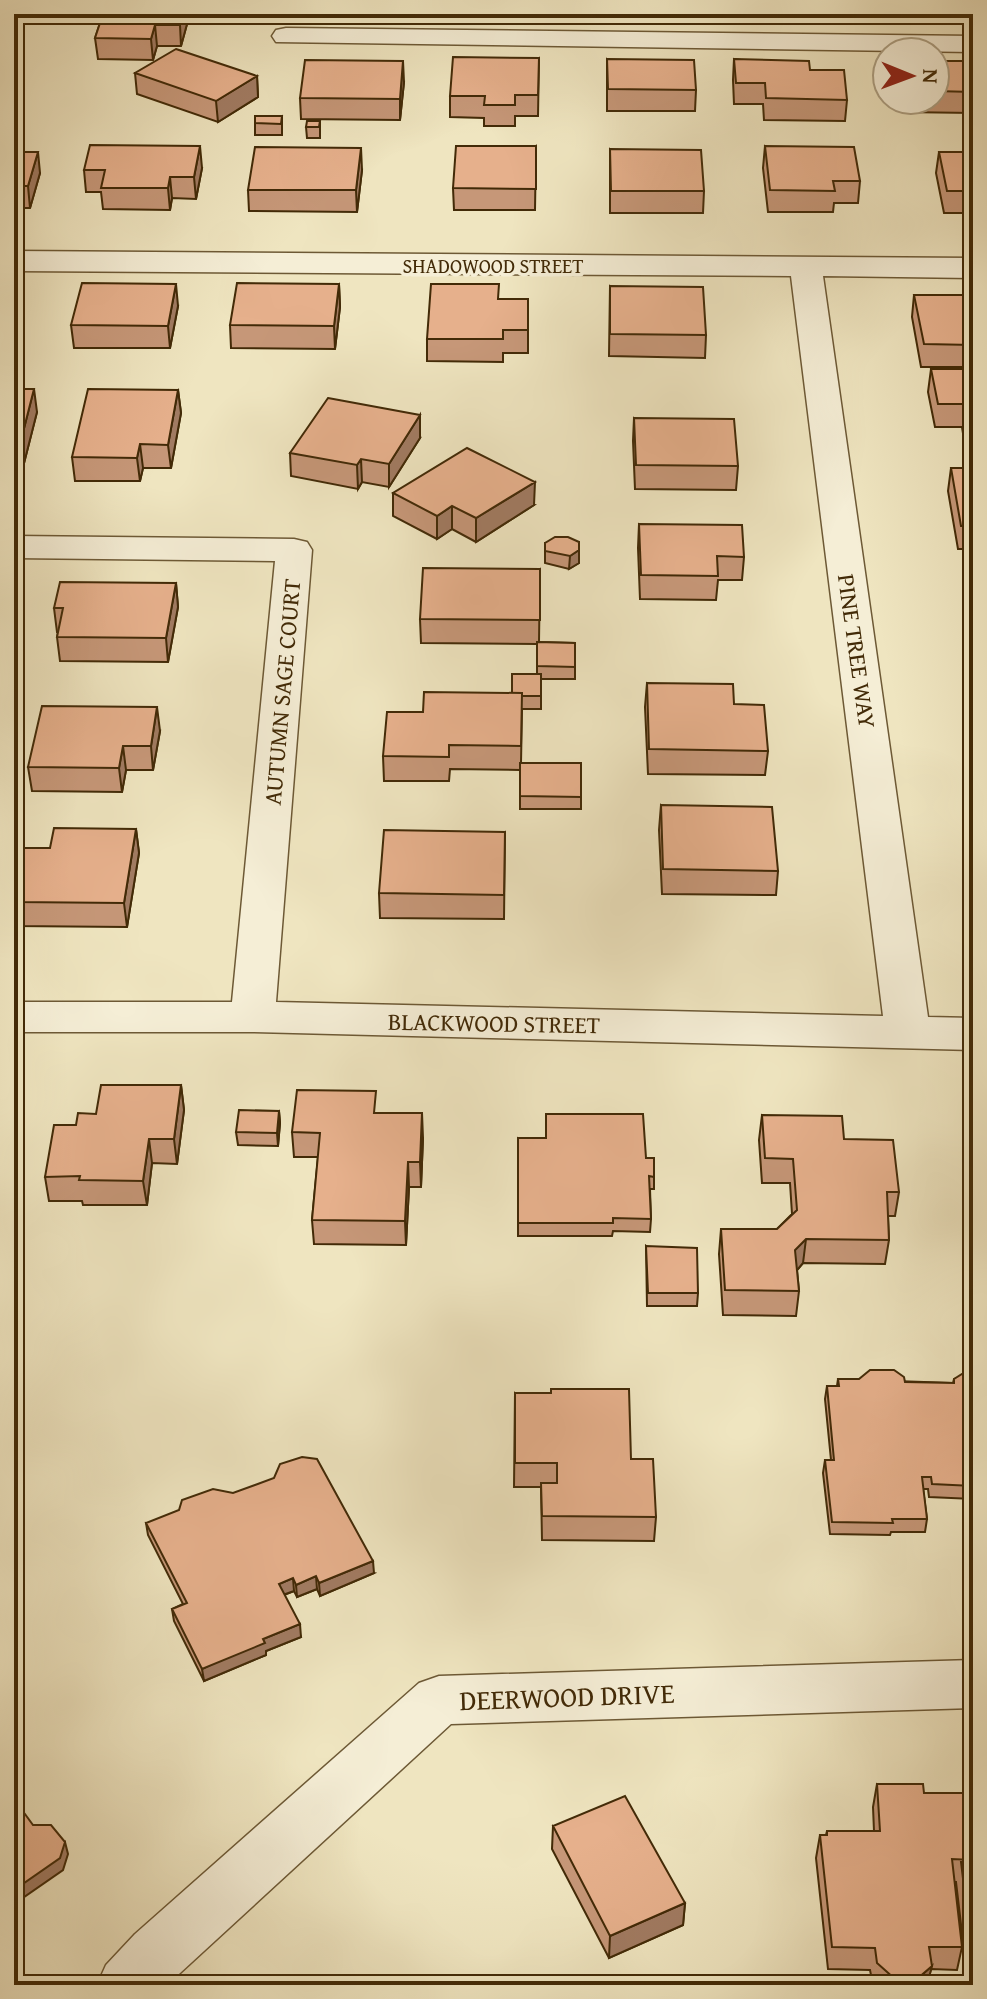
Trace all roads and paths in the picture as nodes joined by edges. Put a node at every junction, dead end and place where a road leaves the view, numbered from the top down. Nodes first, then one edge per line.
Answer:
1 (286, 36) dead end
2 (973, 44) edge
3 (14, 261) edge
4 (806, 267) junction
5 (973, 268) edge
6 (14, 547) edge
7 (14, 1017) edge
8 (253, 1017) junction
9 (908, 1034) junction
10 (973, 1034) edge
11 (973, 1684) edge
12 (127, 1985) edge

1 - 2 street
3 - 4 street, SHADOWOOD STREET
4 - 5 street, SHADOWOOD STREET
4 - 9 street, PINE TREE WAY
6 - 8 street, AUTUMN SAGE COURT
7 - 8 street, BLACKWOOD STREET
8 - 9 street, BLACKWOOD STREET
9 - 10 street, BLACKWOOD STREET
11 - 12 street, DEERWOOD DRIVE

